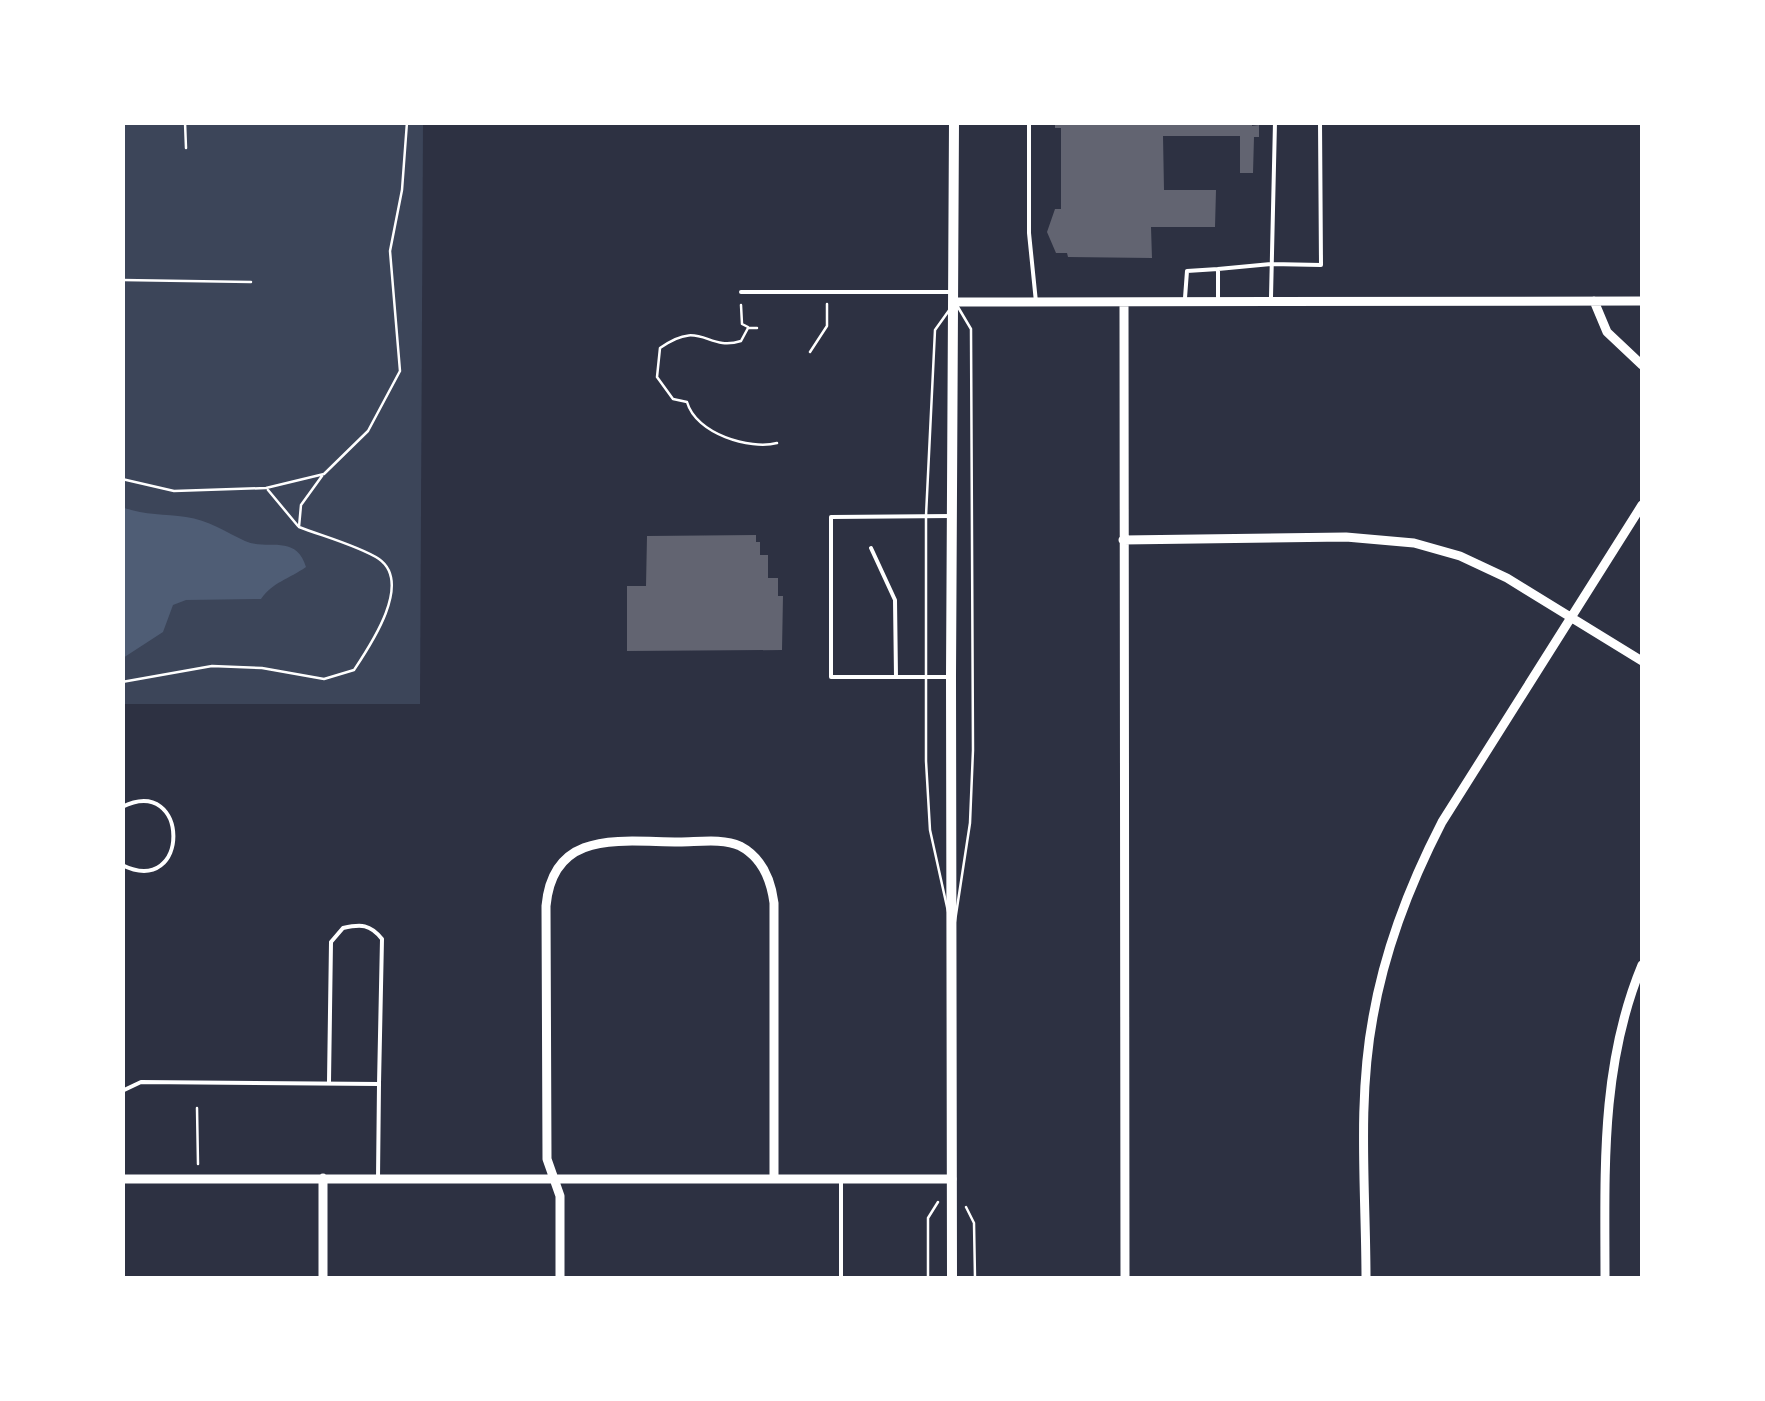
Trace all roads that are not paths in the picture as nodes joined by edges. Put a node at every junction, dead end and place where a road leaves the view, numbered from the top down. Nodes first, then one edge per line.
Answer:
1 (954, 122) edge
2 (1029, 122) edge
3 (1276, 122) edge
4 (1320, 122) edge
5 (1271, 264) junction
6 (1218, 270) junction
7 (741, 292) road end
8 (955, 298) junction
9 (1594, 301) junction
10 (1642, 301) edge
11 (1036, 302) junction
12 (1124, 302) junction
13 (1185, 302) junction
14 (1218, 302) junction
15 (1271, 302) junction
16 (1642, 365) edge
17 (1642, 504) edge
18 (953, 516) junction
19 (1123, 540) junction
20 (870, 548) dead end
21 (1573, 616) junction
22 (1642, 661) edge
23 (896, 677) junction
24 (950, 677) junction
25 (122, 806) edge
26 (122, 865) edge
27 (1642, 966) edge
28 (329, 1082) junction
29 (379, 1084) junction
30 (122, 1091) edge
31 (122, 1178) edge
32 (323, 1178) junction
33 (378, 1178) junction
34 (554, 1178) junction
35 (774, 1178) junction
36 (841, 1178) junction
37 (952, 1179) junction
38 (324, 1278) edge
39 (560, 1278) edge
40 (841, 1278) edge
41 (952, 1278) edge
42 (1124, 1278) edge
43 (1366, 1278) edge
44 (1605, 1278) edge

1 - 8 street
2 - 11 lane
3 - 5 lane
4 - 5 lane
5 - 6 lane
5 - 15 lane
6 - 13 lane
6 - 14 lane
7 - 8 lane
8 - 11 street
8 - 18 street
9 - 10 street
9 - 15 street
9 - 16 street
11 - 12 street
12 - 13 street
12 - 19 street
13 - 14 street
14 - 15 street
17 - 21 street
18 - 23 lane
18 - 24 street
19 - 21 street
19 - 42 street
20 - 23 lane
21 - 22 street
21 - 43 street
23 - 24 lane
24 - 37 street
25 - 26 lane
27 - 44 street
28 - 29 lane
28 - 29 lane
28 - 30 lane
29 - 33 lane
31 - 32 street
32 - 33 street
32 - 38 street
33 - 34 street
34 - 35 street
34 - 35 street
34 - 39 street
35 - 36 street
36 - 37 street
36 - 40 lane
37 - 41 street

